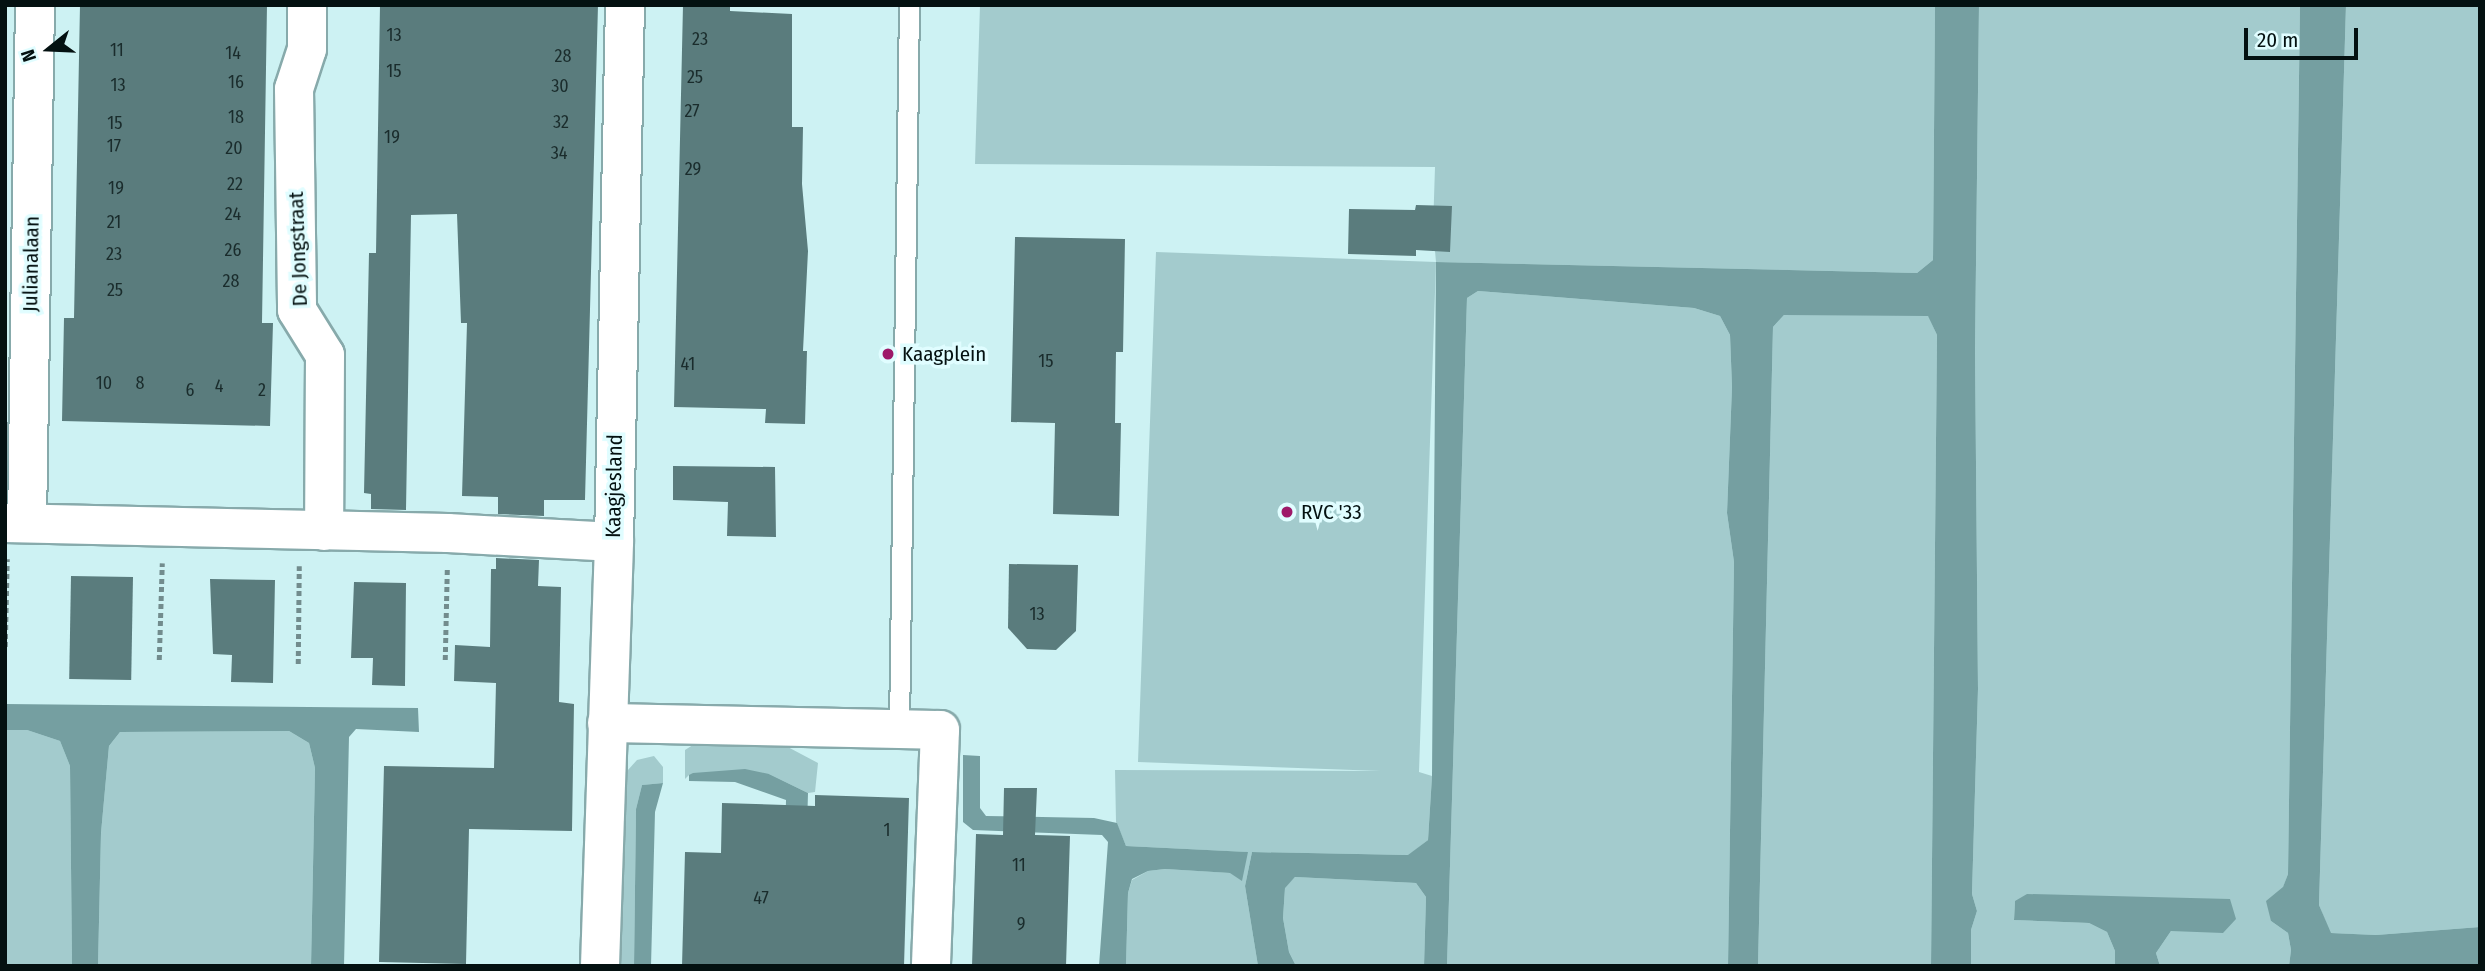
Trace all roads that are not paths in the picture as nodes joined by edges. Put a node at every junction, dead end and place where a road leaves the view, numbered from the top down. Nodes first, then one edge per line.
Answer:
1 (35, 5) edge
2 (307, 5) edge
3 (625, 5) edge
4 (909, 5) edge
5 (13, 523) edge
6 (311, 531) junction
7 (614, 542) junction
8 (607, 723) junction
9 (899, 729) junction
10 (600, 966) edge
11 (931, 966) edge

1 - 5 street, Julianalaan
2 - 6 street, De Jongstraat
3 - 7 street, Kaagjesland
4 - 9 lane
5 - 6 street
6 - 7 street
7 - 8 street, Kaagjesland
8 - 9 street
8 - 10 street, Kaagjesland
9 - 11 street

